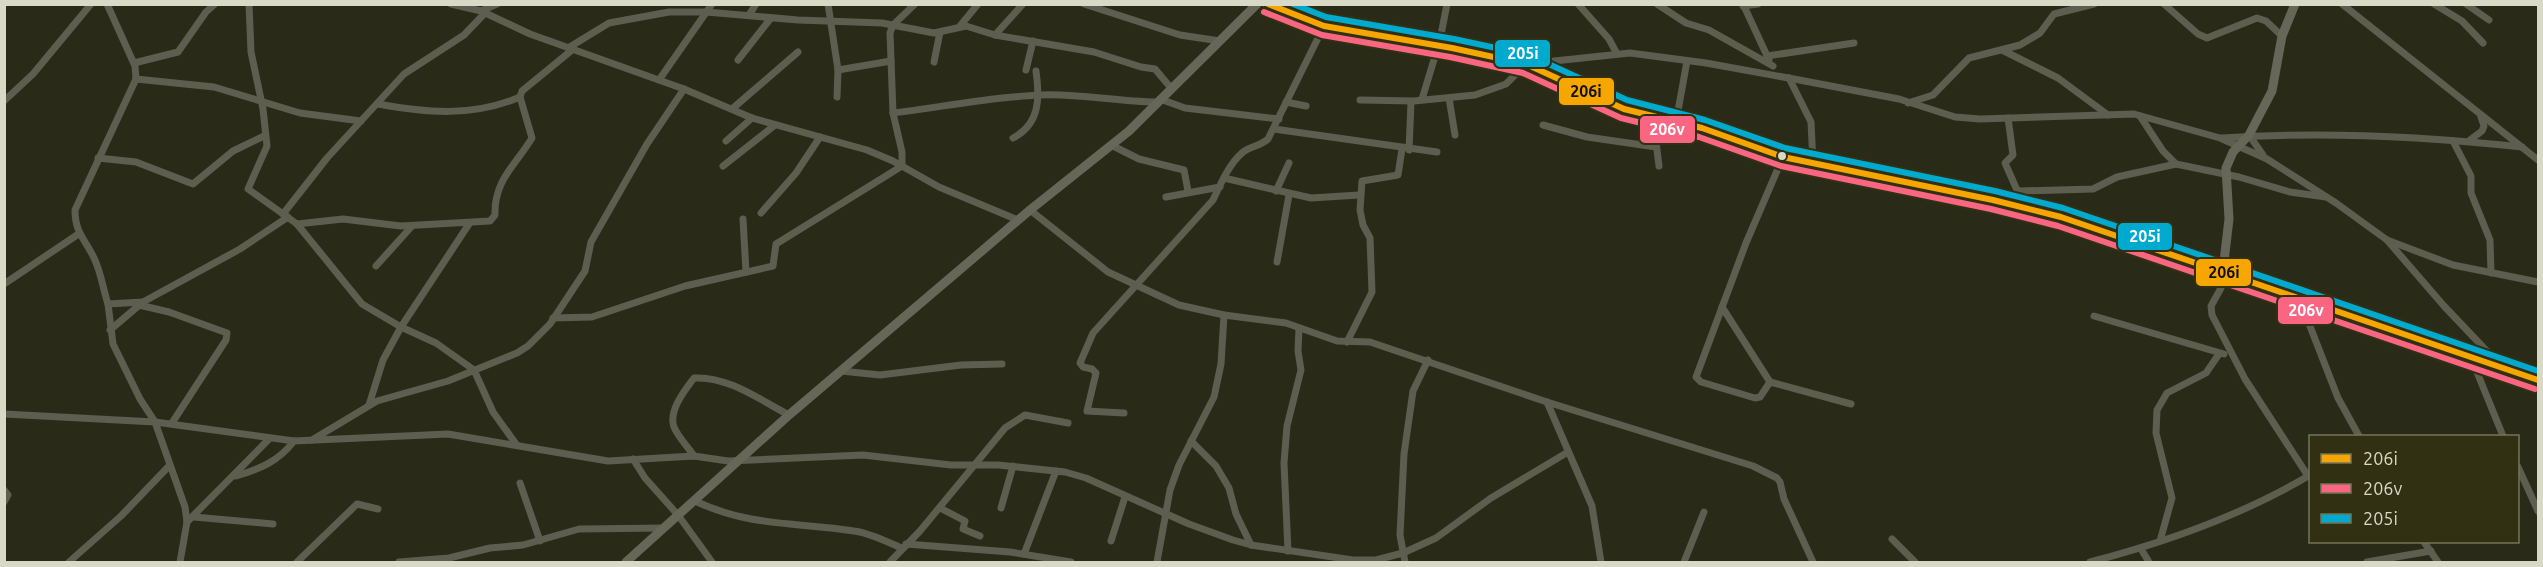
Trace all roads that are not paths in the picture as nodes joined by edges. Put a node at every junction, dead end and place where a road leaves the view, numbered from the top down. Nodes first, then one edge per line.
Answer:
1 (92, 4) edge
2 (107, 4) edge
3 (215, 4) edge
4 (249, 4) edge
5 (451, 4) edge
6 (497, 4) edge
7 (712, 4) edge
8 (756, 4) edge
9 (828, 4) edge
10 (915, 4) edge
11 (978, 4) edge
12 (1023, 4) edge
13 (1083, 4) edge
14 (1257, 4) edge
15 (1267, 4) edge
16 (1447, 4) edge
17 (1578, 4) edge
18 (1657, 4) edge
19 (1758, 4) edge
20 (2094, 4) edge
21 (2164, 4) edge
22 (2295, 4) edge
23 (2342, 4) edge
24 (2434, 4) edge
25 (2466, 4) edge
26 (1743, 5) edge
27 (483, 9) edge
28 (706, 12) junction
29 (749, 15) junction
30 (771, 18) junction
31 (831, 20) junction
32 (2489, 20) dead end
33 (893, 25) junction
34 (960, 26) junction
35 (1324, 26) junction
36 (940, 32) junction
37 (995, 34) junction
38 (2282, 36) junction
39 (1033, 41) junction
40 (1220, 41) junction
41 (1854, 43) dead end
42 (2483, 43) dead end
43 (1438, 45) junction
44 (570, 49) junction
45 (2002, 50) junction
46 (798, 52) dead end
47 (1617, 54) junction
48 (1767, 56) junction
49 (738, 60) dead end
50 (891, 61) junction
51 (1687, 61) junction
52 (934, 62) dead end
53 (134, 63) junction
54 (1526, 64) junction
55 (1773, 66) junction
56 (1026, 69) dead end
57 (838, 70) junction
58 (1036, 71) dead end
59 (1776, 76) junction
60 (1789, 78) junction
61 (136, 79) junction
62 (659, 80) junction
63 (684, 88) junction
64 (1171, 88) junction
65 (1039, 95) junction
66 (837, 97) dead end
67 (520, 98) junction
68 (1449, 98) junction
69 (1422, 99) junction
70 (1360, 100) dead end
71 (4, 101) edge
72 (1158, 101) junction
73 (1286, 102) junction
74 (1411, 102) junction
75 (262, 103) junction
76 (1908, 103) junction
77 (378, 104) junction
78 (1306, 106) dead end
79 (732, 109) junction
80 (893, 112) junction
81 (2478, 113) junction
82 (2108, 115) junction
83 (2140, 116) junction
84 (752, 117) junction
85 (1653, 118) junction
86 (2008, 118) junction
87 (1278, 119) junction
88 (361, 121) junction
89 (1676, 122) junction
90 (1543, 124) dead end
91 (775, 125) junction
92 (1274, 129) junction
93 (1455, 135) dead end
94 (2249, 135) junction
95 (264, 136) junction
96 (820, 137) junction
97 (1013, 138) dead end
98 (2220, 138) junction
99 (726, 141) dead end
100 (2453, 141) junction
101 (2470, 141) junction
102 (1113, 146) junction
103 (2239, 146) junction
104 (1656, 147) junction
105 (2522, 147) junction
106 (1405, 149) junction
107 (1437, 152) dead end
108 (1783, 157) junction
109 (98, 158) junction
110 (2267, 159) junction
111 (2538, 160) edge
112 (1289, 163) dead end
113 (1814, 163) junction
114 (2176, 164) junction
115 (723, 166) dead end
116 (902, 166) junction
117 (1659, 166) dead end
118 (2226, 174) junction
119 (1224, 178) junction
120 (1220, 186) junction
121 (1188, 191) junction
122 (1276, 191) junction
123 (2019, 191) junction
124 (1289, 195) junction
125 (1359, 195) junction
126 (1166, 197) dead end
127 (2329, 198) junction
128 (2025, 208) junction
129 (1030, 210) junction
130 (761, 213) dead end
131 (285, 215) junction
132 (743, 219) dead end
133 (1018, 220) junction
134 (297, 224) junction
135 (469, 224) junction
136 (412, 226) junction
137 (77, 235) junction
138 (2387, 240) junction
139 (1277, 262) dead end
140 (376, 266) dead end
141 (2223, 270) junction
142 (746, 272) junction
143 (2491, 273) junction
144 (2538, 282) edge
145 (4, 284) edge
146 (1137, 286) junction
147 (2299, 298) junction
148 (108, 304) junction
149 (141, 304) junction
150 (1722, 307) junction
151 (1224, 315) junction
152 (2094, 316) dead end
153 (553, 318) junction
154 (401, 327) junction
155 (1299, 328) junction
156 (110, 330) junction
157 (1347, 342) junction
158 (2230, 353) junction
159 (2219, 354) junction
160 (2470, 356) junction
161 (1428, 360) junction
162 (1002, 364) dead end
163 (2501, 366) junction
164 (474, 370) junction
165 (841, 371) junction
166 (2538, 380) edge
167 (1770, 382) junction
168 (1547, 402) junction
169 (1851, 404) dead end
170 (369, 405) junction
171 (1124, 413) dead end
172 (4, 414) edge
173 (789, 415) junction
174 (155, 422) junction
175 (172, 423) junction
176 (1068, 423) dead end
177 (2358, 435) edge
178 (2503, 435) edge
179 (269, 439) junction
180 (312, 440) junction
181 (294, 441) junction
182 (1191, 441) junction
183 (516, 444) junction
184 (1568, 452) junction
185 (694, 456) junction
186 (633, 459) junction
187 (739, 460) junction
188 (170, 466) junction
189 (972, 466) junction
190 (1013, 466) junction
191 (1056, 471) junction
192 (2519, 471) edge
193 (2309, 476) edge
194 (234, 477) junction
195 (520, 483) dead end
196 (4, 490) edge
197 (1125, 497) junction
198 (695, 501) junction
199 (4, 502) edge
200 (940, 508) junction
201 (1001, 508) dead end
202 (378, 509) dead end
203 (2538, 511) edge
204 (1704, 512) dead end
205 (1166, 514) junction
206 (678, 515) junction
207 (190, 519) junction
208 (273, 524) dead end
209 (664, 528) junction
210 (980, 536) dead end
211 (1892, 539) dead end
212 (540, 541) junction
213 (1111, 541) dead end
214 (2160, 541) junction
215 (2425, 543) edge
216 (1251, 545) junction
217 (904, 546) junction
218 (2141, 549) junction
219 (1288, 551) junction
220 (2431, 551) junction
221 (1402, 553) junction
222 (1024, 554) junction
223 (1321, 559) edge
224 (69, 562) edge
225 (180, 562) edge
226 (297, 562) edge
227 (399, 562) edge
228 (626, 562) edge
229 (712, 562) edge
230 (890, 562) edge
231 (1071, 562) edge
232 (1157, 562) edge
233 (1405, 562) edge
234 (1601, 562) edge
235 (1684, 562) edge
236 (1813, 562) edge
237 (1916, 562) edge
238 (2090, 562) edge
239 (2149, 562) edge
240 (2367, 562) edge
241 (2438, 562) edge

1 - 71 street
2 - 53 street
3 - 53 street
4 - 75 street
5 - 27 street
6 - 27 street
7 - 28 street
8 - 29 street
9 - 31 street
10 - 33 street
11 - 34 street
12 - 37 street
13 - 40 street
14 - 40 street
15 - 35 street
16 - 43 street
17 - 47 street
18 - 55 street
19 - 26 street
20 - 45 street
21 - 38 street
22 - 38 street
23 - 81 street
24 - 42 street
25 - 32 street
26 - 48 street
27 - 44 street
27 - 77 street
28 - 29 street
28 - 44 street
28 - 62 street
29 - 30 street
30 - 31 street
30 - 49 street
31 - 33 street
31 - 57 street
33 - 36 street
33 - 50 street
34 - 36 street
34 - 37 street
35 - 43 street
35 - 73 street
36 - 52 street
37 - 39 street
38 - 94 street
39 - 56 street
39 - 64 street
40 - 64 street
41 - 48 street
43 - 54 street
43 - 69 street
44 - 62 street
44 - 67 street
45 - 76 street
45 - 82 street
46 - 79 street
47 - 51 street
47 - 54 street
48 - 55 street
50 - 57 street
50 - 80 street
51 - 59 street
51 - 89 street
53 - 61 street
54 - 68 street
54 - 85 street
55 - 59 street
57 - 66 street
58 - 65 street
59 - 60 street
60 - 76 street
60 - 113 street
61 - 75 street
61 - 109 street
62 - 63 street
63 - 79 street
63 - 153 street
64 - 72 street
65 - 72 street
65 - 80 street
65 - 97 street
67 - 77 street
67 - 135 street
68 - 69 street
68 - 93 street
69 - 74 street
70 - 74 street
72 - 87 street
72 - 102 street
73 - 78 street
73 - 87 street
74 - 106 street
75 - 88 street
75 - 95 street
76 - 86 street
77 - 88 street
79 - 84 street
80 - 116 street
81 - 101 street
81 - 105 street
82 - 83 street
82 - 86 street
83 - 98 street
83 - 114 street
84 - 91 street
84 - 99 street
85 - 89 street
85 - 104 street
86 - 123 street
87 - 92 street
88 - 131 street
89 - 108 street
90 - 104 street
91 - 96 street
91 - 115 street
92 - 106 street
92 - 119 street
94 - 98 street
94 - 100 street
94 - 103 street
94 - 110 street
95 - 109 street
95 - 131 street
96 - 116 street
96 - 130 street
98 - 103 street
100 - 101 street
100 - 143 street
101 - 105 street
102 - 121 street
102 - 129 street
103 - 110 street
103 - 118 street
104 - 117 street
105 - 111 street
106 - 107 street
106 - 125 street
108 - 113 street
108 - 150 street
109 - 137 street
110 - 127 street
112 - 122 street
113 - 128 street
114 - 118 street
114 - 123 street
116 - 133 street
116 - 142 street
118 - 127 street
118 - 141 street
119 - 120 street
119 - 122 street
120 - 121 street
120 - 146 street
121 - 126 street
122 - 124 street
123 - 128 street
124 - 125 street
124 - 139 street
125 - 157 street
127 - 138 street
128 - 141 street
129 - 133 street
129 - 146 street
131 - 134 street
131 - 149 street
132 - 142 street
133 - 165 street
134 - 136 street
134 - 154 street
135 - 136 street
135 - 154 street
136 - 140 street
137 - 145 street
137 - 148 street
138 - 143 street
138 - 163 street
141 - 147 street
141 - 158 street
142 - 153 street
143 - 144 street
146 - 151 street
146 - 171 street
147 - 160 street
147 - 177 street
148 - 149 street
148 - 156 street
149 - 156 street
149 - 175 street
150 - 167 street
150 - 167 street
151 - 155 street
151 - 182 street
152 - 159 street
153 - 164 street
154 - 164 street
154 - 170 street
155 - 157 street
155 - 219 street
156 - 174 street
157 - 161 street
158 - 159 street
158 - 193 street
159 - 214 street
160 - 163 street
160 - 178 street
161 - 168 street
161 - 221 street
162 - 165 street
163 - 166 street
164 - 170 street
164 - 183 street
165 - 173 street
167 - 169 street
168 - 184 street
168 - 236 street
170 - 180 street
172 - 174 street
173 - 185 street
173 - 187 street
174 - 175 street
174 - 188 street
175 - 179 street
176 - 189 street
179 - 181 street
179 - 194 street
180 - 181 street
180 - 183 street
181 - 194 street
182 - 205 street
182 - 216 street
183 - 186 street
184 - 221 street
184 - 234 street
185 - 186 street
185 - 187 street
186 - 206 street
187 - 189 street
187 - 198 street
188 - 207 street
188 - 224 street
189 - 190 street
189 - 200 street
190 - 191 street
190 - 201 street
191 - 197 street
191 - 222 street
192 - 203 street
193 - 214 street
194 - 207 street
195 - 212 street
196 - 199 street
197 - 205 street
197 - 213 street
198 - 206 street
198 - 217 street
200 - 210 street
200 - 217 street
202 - 226 street
204 - 235 street
205 - 216 street
205 - 232 street
206 - 209 street
206 - 229 street
207 - 208 street
207 - 225 street
209 - 212 street
209 - 228 street
211 - 237 street
212 - 227 street
214 - 218 street
215 - 220 street
216 - 219 street
217 - 222 street
217 - 230 street
218 - 238 street
218 - 239 street
219 - 223 street
220 - 240 street
220 - 241 street
221 - 223 street
221 - 233 street
222 - 231 street

